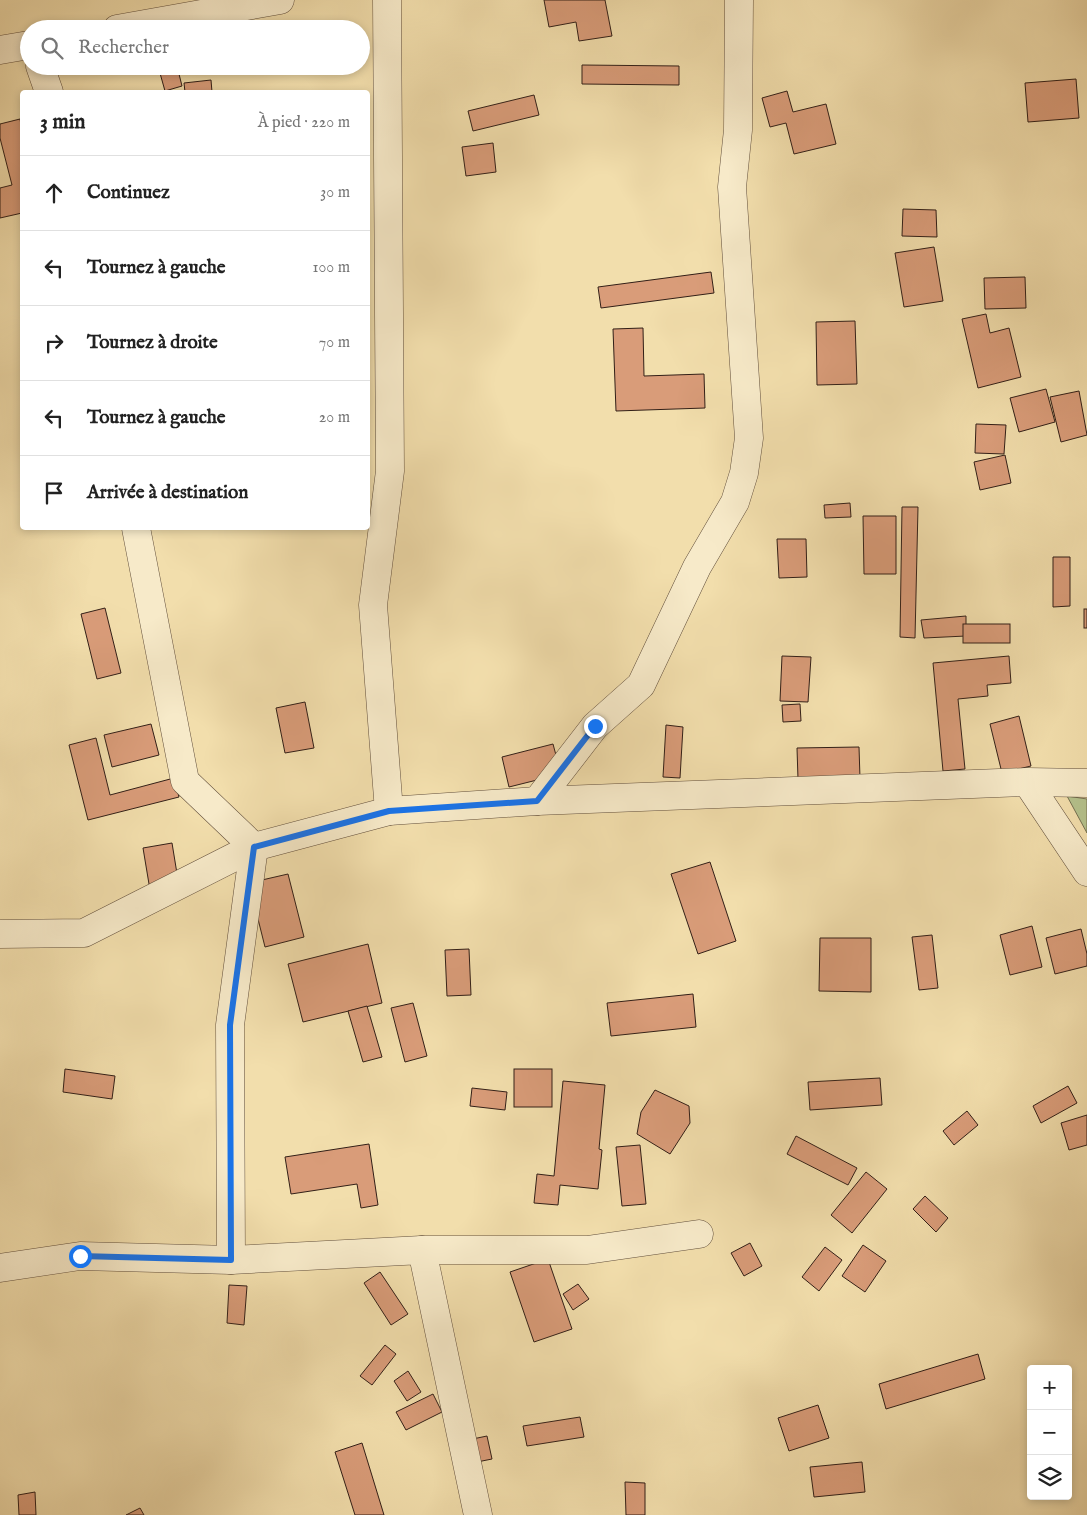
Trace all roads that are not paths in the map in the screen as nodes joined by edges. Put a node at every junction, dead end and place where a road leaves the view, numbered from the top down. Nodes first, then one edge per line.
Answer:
1 (280, 0) edge
2 (387, 0) edge
3 (740, 0) edge
4 (168, 20) edge
5 (20, 46) edge
6 (0, 50) edge
7 (43, 75) edge
8 (48, 90) edge
9 (136, 530) edge
10 (1027, 782) junction
11 (1087, 783) edge
12 (537, 801) junction
13 (389, 811) junction
14 (254, 847) junction
15 (1087, 872) edge
16 (0, 934) edge
17 (699, 1234) dead end
18 (422, 1250) junction
19 (231, 1260) junction
20 (0, 1268) edge
21 (478, 1515) edge

1 - 4 street
2 - 13 street
3 - 12 street
5 - 6 street
7 - 8 street
9 - 14 street
10 - 11 street
10 - 12 street
10 - 15 street
12 - 13 street
13 - 14 street
14 - 16 street
14 - 19 street
17 - 18 street
18 - 19 street
18 - 21 street
19 - 20 street

